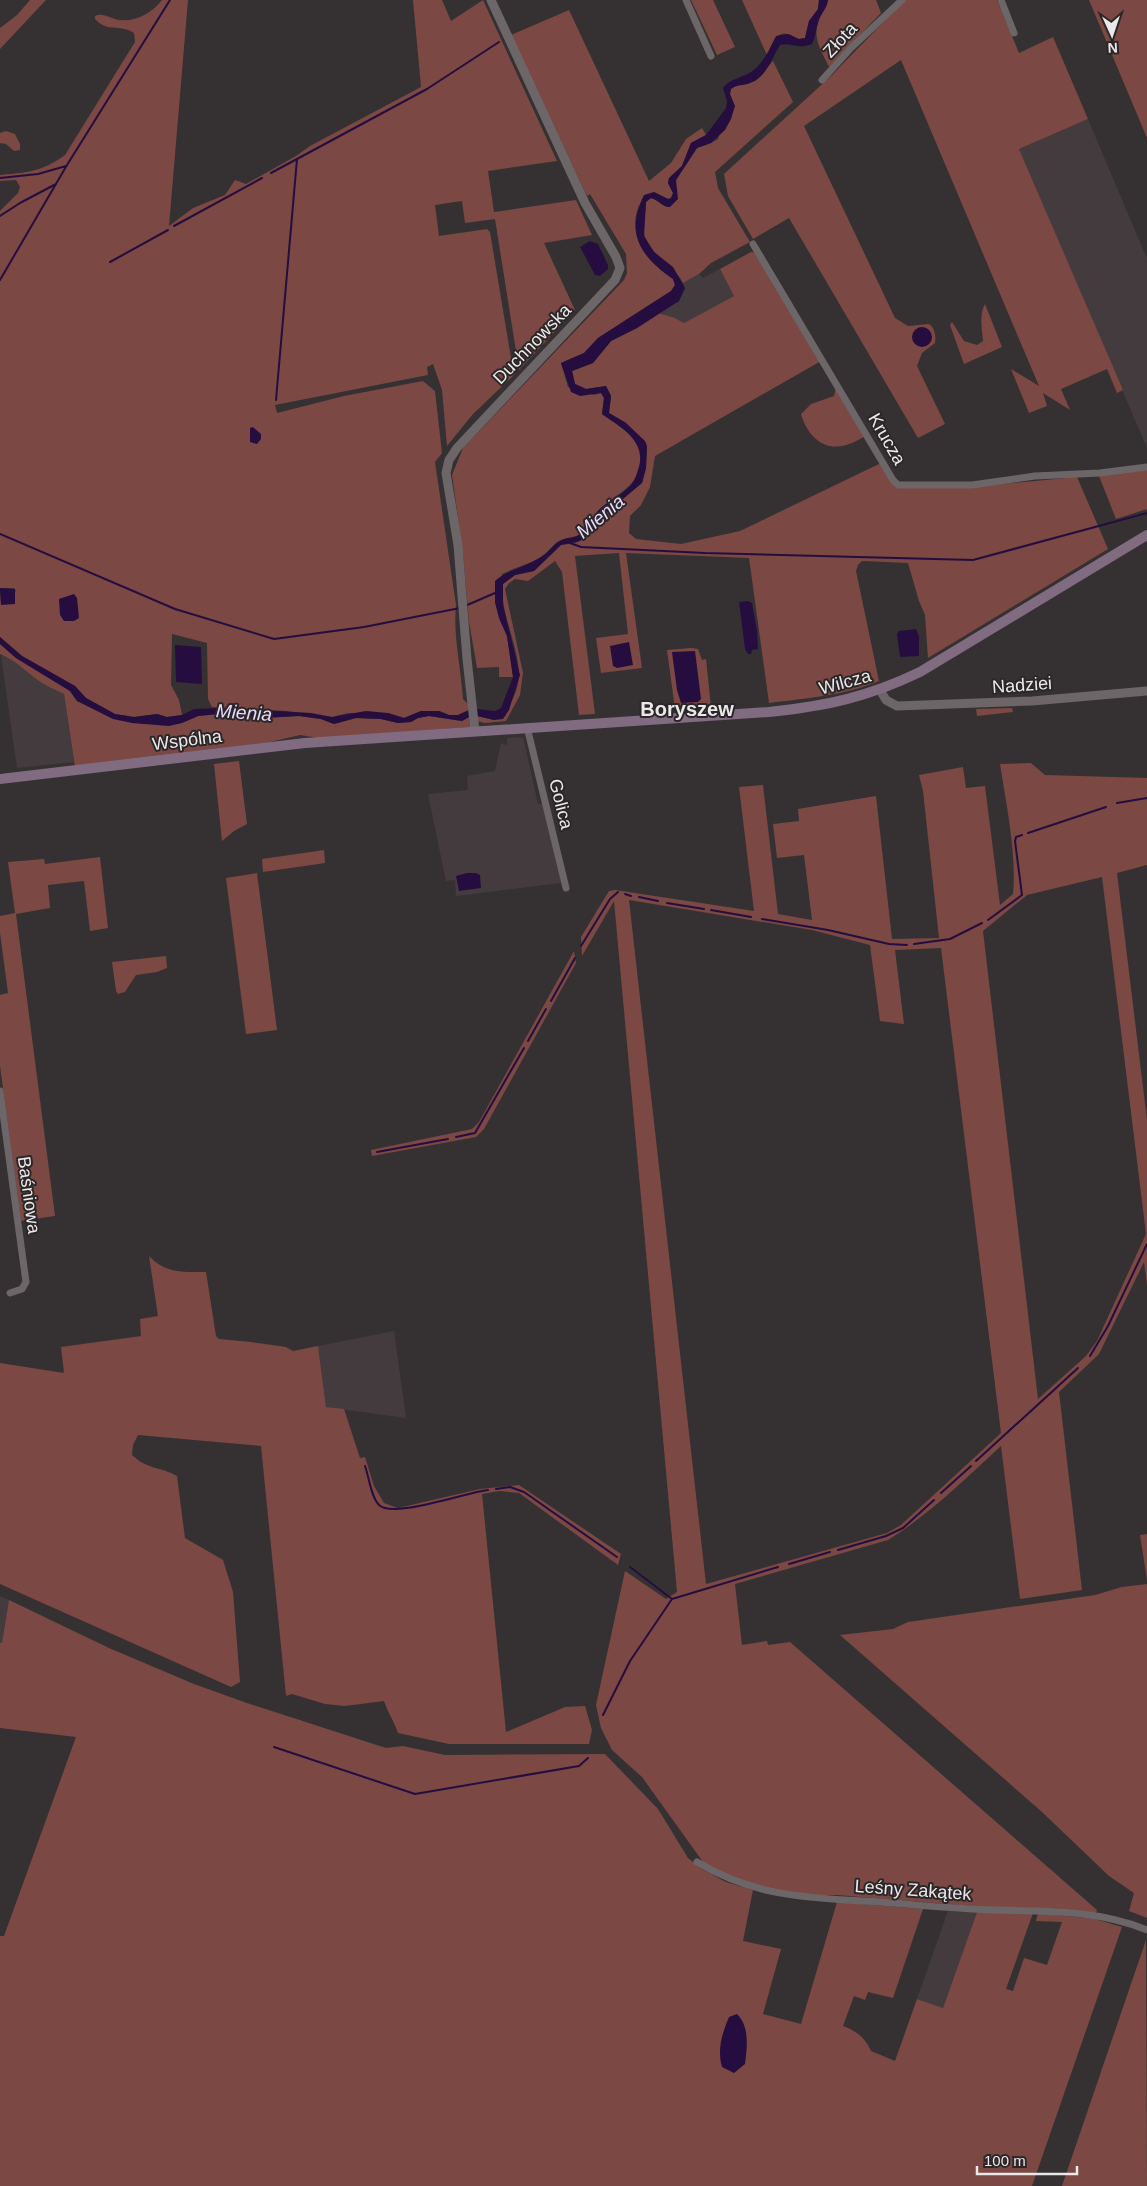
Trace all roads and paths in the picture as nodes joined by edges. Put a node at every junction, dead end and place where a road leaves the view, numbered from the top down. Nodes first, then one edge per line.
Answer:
1 (491, 0) edge
2 (686, 0) edge
3 (902, 0) edge
4 (1001, 0) edge
5 (1014, 33) dead end
6 (711, 56) dead end
7 (822, 80) dead end
8 (753, 244) dead end
9 (1147, 467) edge
10 (1147, 535) edge
11 (880, 690) junction
12 (1147, 691) edge
13 (474, 726) junction
14 (527, 728) junction
15 (0, 779) edge
16 (566, 888) dead end
17 (0, 1092) edge
18 (10, 1293) dead end
19 (697, 1862) dead end
20 (1147, 1930) edge

1 - 13 street, Duchnowska
2 - 6 street
3 - 7 street, Złota
4 - 5 street
8 - 9 street, Krucza
10 - 11 main road, Wilcza
11 - 12 street, Nadziei
11 - 14 main road, Wilcza
13 - 14 main road, Wspólna
13 - 15 main road, Wspólna
14 - 16 street, Golica
17 - 18 street, Baśniowa
19 - 20 street, Leśny Zakątek

